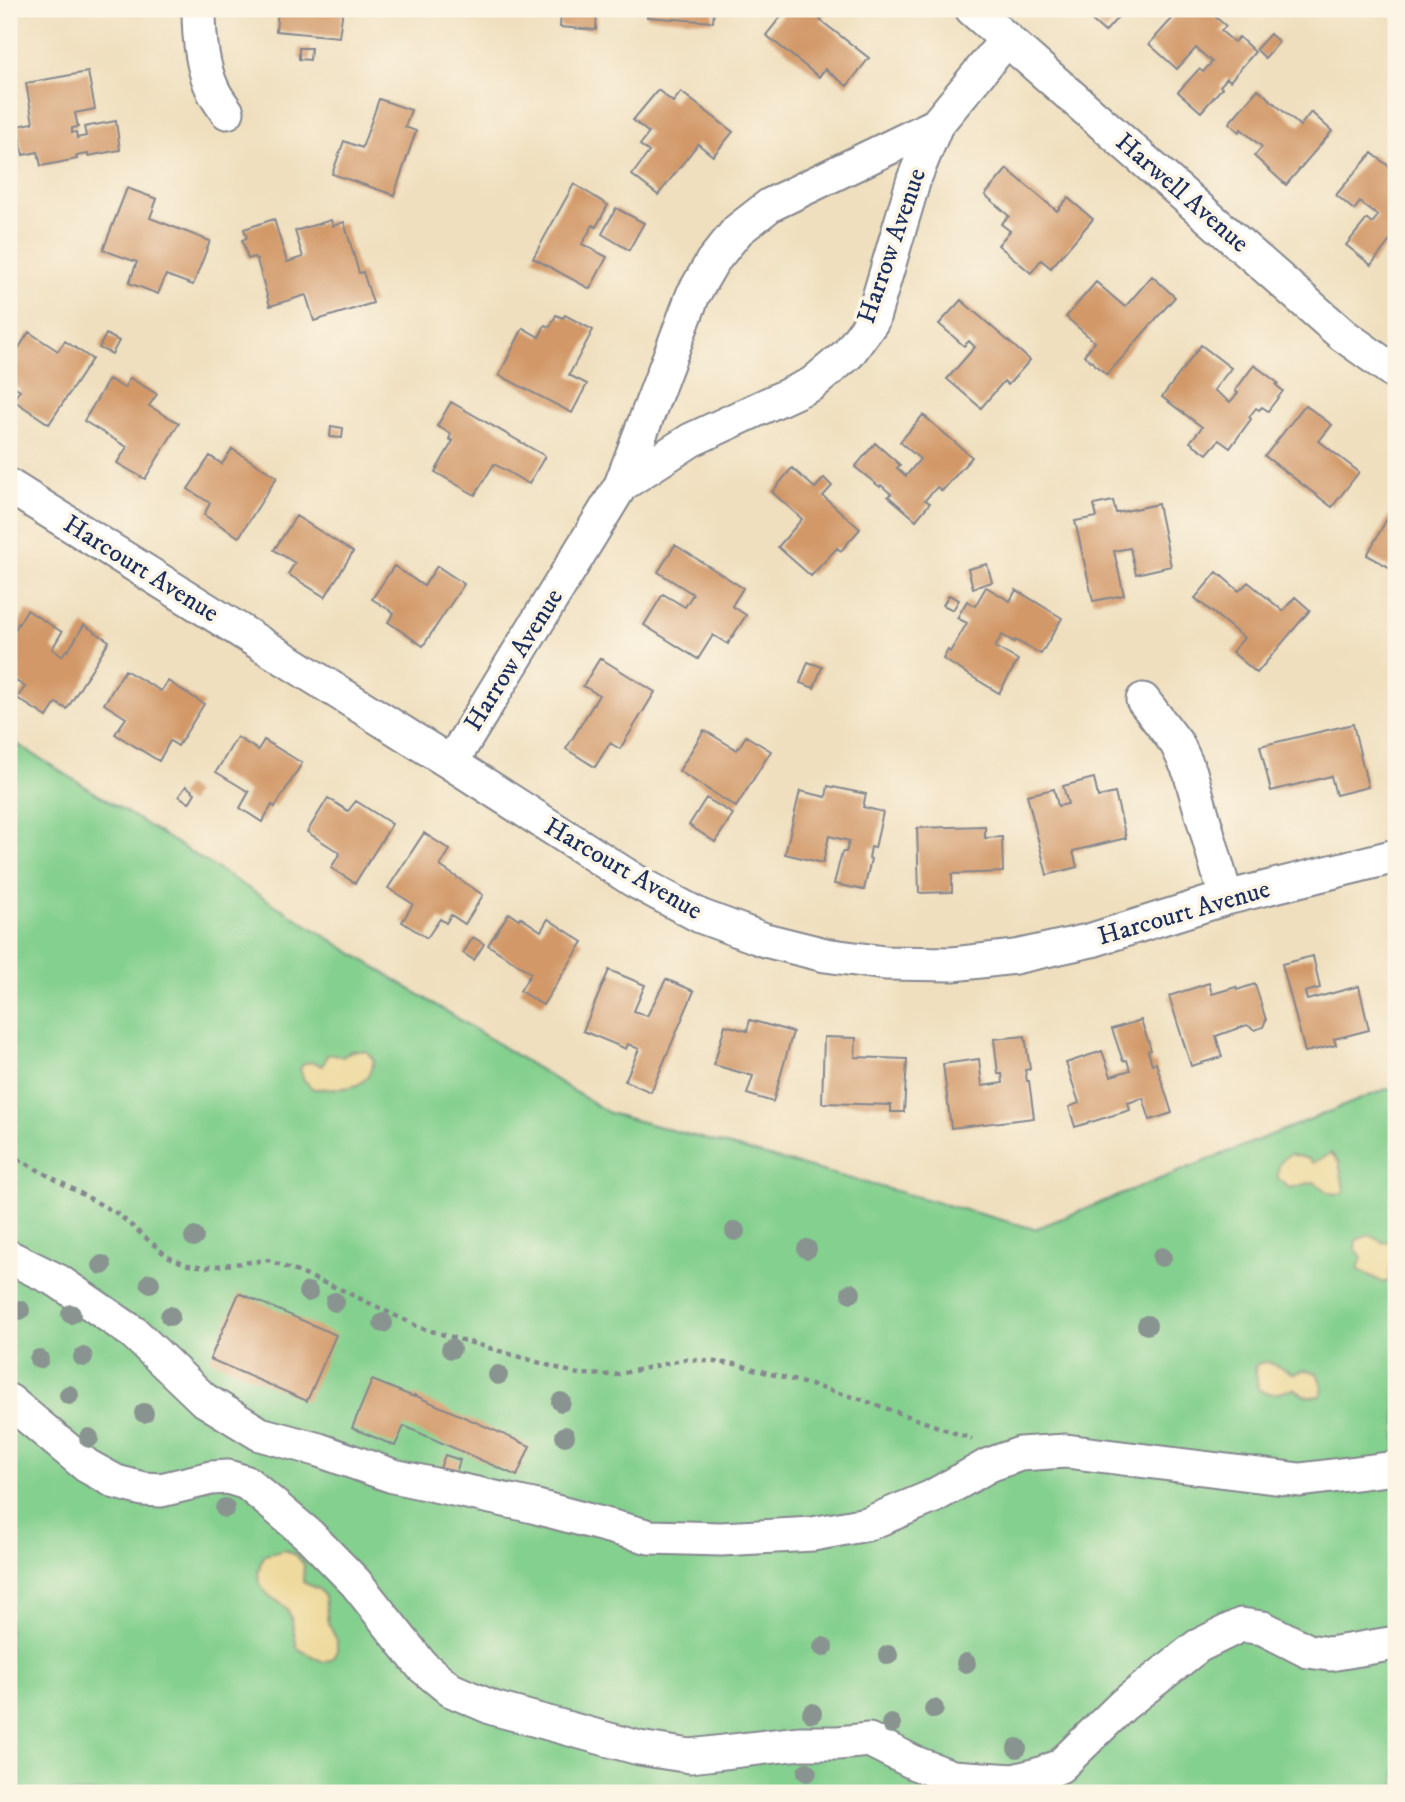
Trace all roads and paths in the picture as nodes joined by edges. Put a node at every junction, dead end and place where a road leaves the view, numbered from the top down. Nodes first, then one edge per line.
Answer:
1 (199, 9) edge
2 (972, 9) edge
3 (1007, 39) junction
4 (227, 112) dead end
5 (936, 125) junction
6 (1396, 373) edge
7 (621, 485) junction
8 (9, 486) edge
9 (1143, 700) dead end
10 (451, 763) junction
11 (1396, 856) edge
12 (1226, 898) junction
13 (9, 1154) edge
14 (9, 1257) edge
15 (9, 1401) edge
16 (974, 1439) dead end
17 (1396, 1468) edge
18 (1396, 1643) edge

1 - 4 street
2 - 3 street, Harwell Avenue
3 - 5 street, Harrow Avenue
3 - 6 street, Harwell Avenue
5 - 7 street, Harrow Avenue
5 - 7 street, Harrow Avenue
7 - 10 street, Harrow Avenue
8 - 10 street, Harcourt Avenue
9 - 12 street
10 - 12 street, Harcourt Avenue
11 - 12 street, Harcourt Avenue
13 - 16 path
14 - 17 street
15 - 18 street

